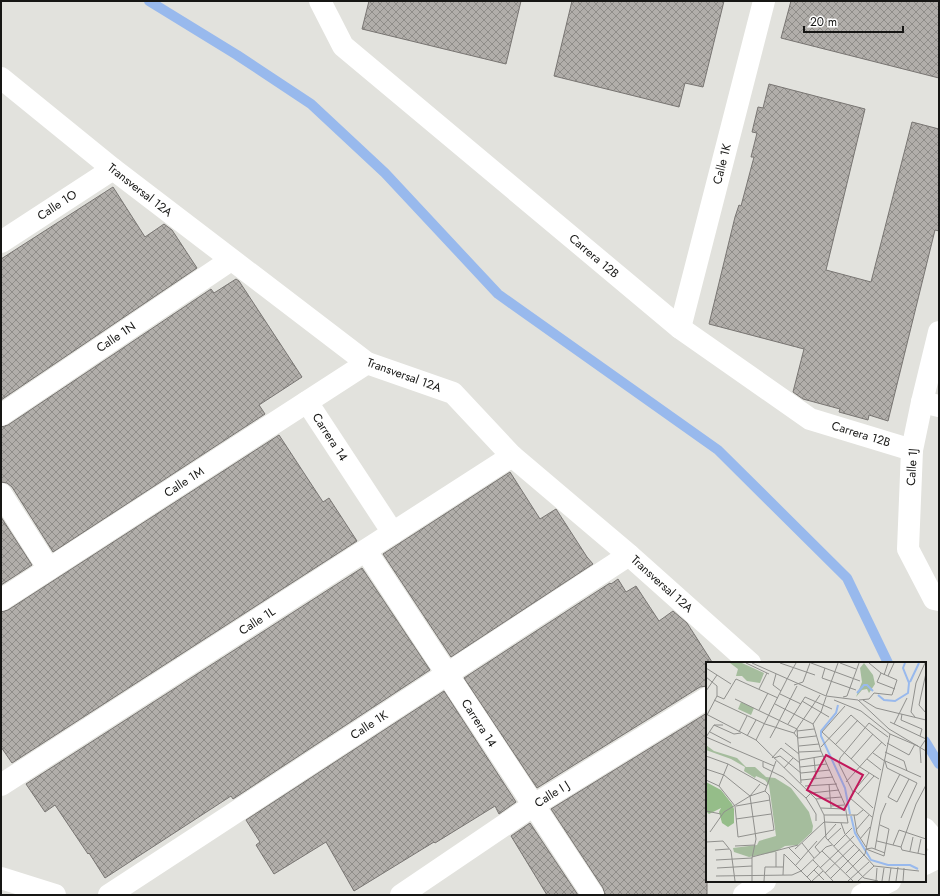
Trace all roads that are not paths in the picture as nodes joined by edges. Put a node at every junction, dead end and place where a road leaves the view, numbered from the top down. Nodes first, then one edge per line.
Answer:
1 (320, 1) edge
2 (764, 1) edge
3 (1, 78) edge
4 (113, 169) junction
5 (2, 238) edge
6 (231, 260) junction
7 (680, 328) junction
8 (939, 332) edge
9 (367, 363) junction
10 (307, 402) junction
11 (930, 404) edge
12 (1, 415) edge
13 (912, 450) junction
14 (512, 456) junction
15 (1, 494) edge
16 (393, 533) junction
17 (366, 551) junction
18 (629, 555) junction
19 (49, 569) junction
20 (936, 599) edge
21 (1, 600) edge
22 (749, 662) edge
23 (447, 674) junction
24 (706, 699) edge
25 (1, 785) edge
26 (534, 805) junction
27 (926, 830) edge
28 (939, 846) edge
29 (939, 857) edge
30 (926, 864) edge
31 (1, 878) edge
32 (764, 882) edge
33 (888, 882) edge
34 (55, 895) edge
35 (108, 895) edge
36 (401, 895) edge
37 (593, 895) edge
38 (744, 895) edge
39 (862, 895) edge

1 - 7 street, Carrera 12B
2 - 7 street, Calle 1K
3 - 4 street, Transversal 12A
4 - 5 street, Calle 1O
4 - 6 street, Transversal 12A
6 - 9 street, Transversal 12A
6 - 12 street, Calle 1N
7 - 13 street, Carrera 12B
8 - 11 street, Calle 1J
9 - 10 street, Calle 1M
9 - 14 street, Transversal 12A
10 - 16 street, Carrera 14
10 - 19 street, Calle 1M
11 - 13 street, Calle 1J
13 - 20 street, Calle 1J
14 - 16 street, Calle 1L
14 - 18 street, Transversal 12A
15 - 19 street
16 - 17 street, Calle 1L
17 - 23 street, Carrera 14
17 - 25 street, Calle 1L
18 - 22 street, Transversal 12A
18 - 23 street, Calle 1K
19 - 21 street, Calle 1M
23 - 26 street, Carrera 14
23 - 35 street, Calle 1K
24 - 26 street, Calle I J
26 - 36 street, Calle I J
26 - 37 street, Carrera 14
27 - 28 street
29 - 30 street
31 - 34 street
32 - 38 street
33 - 39 street

